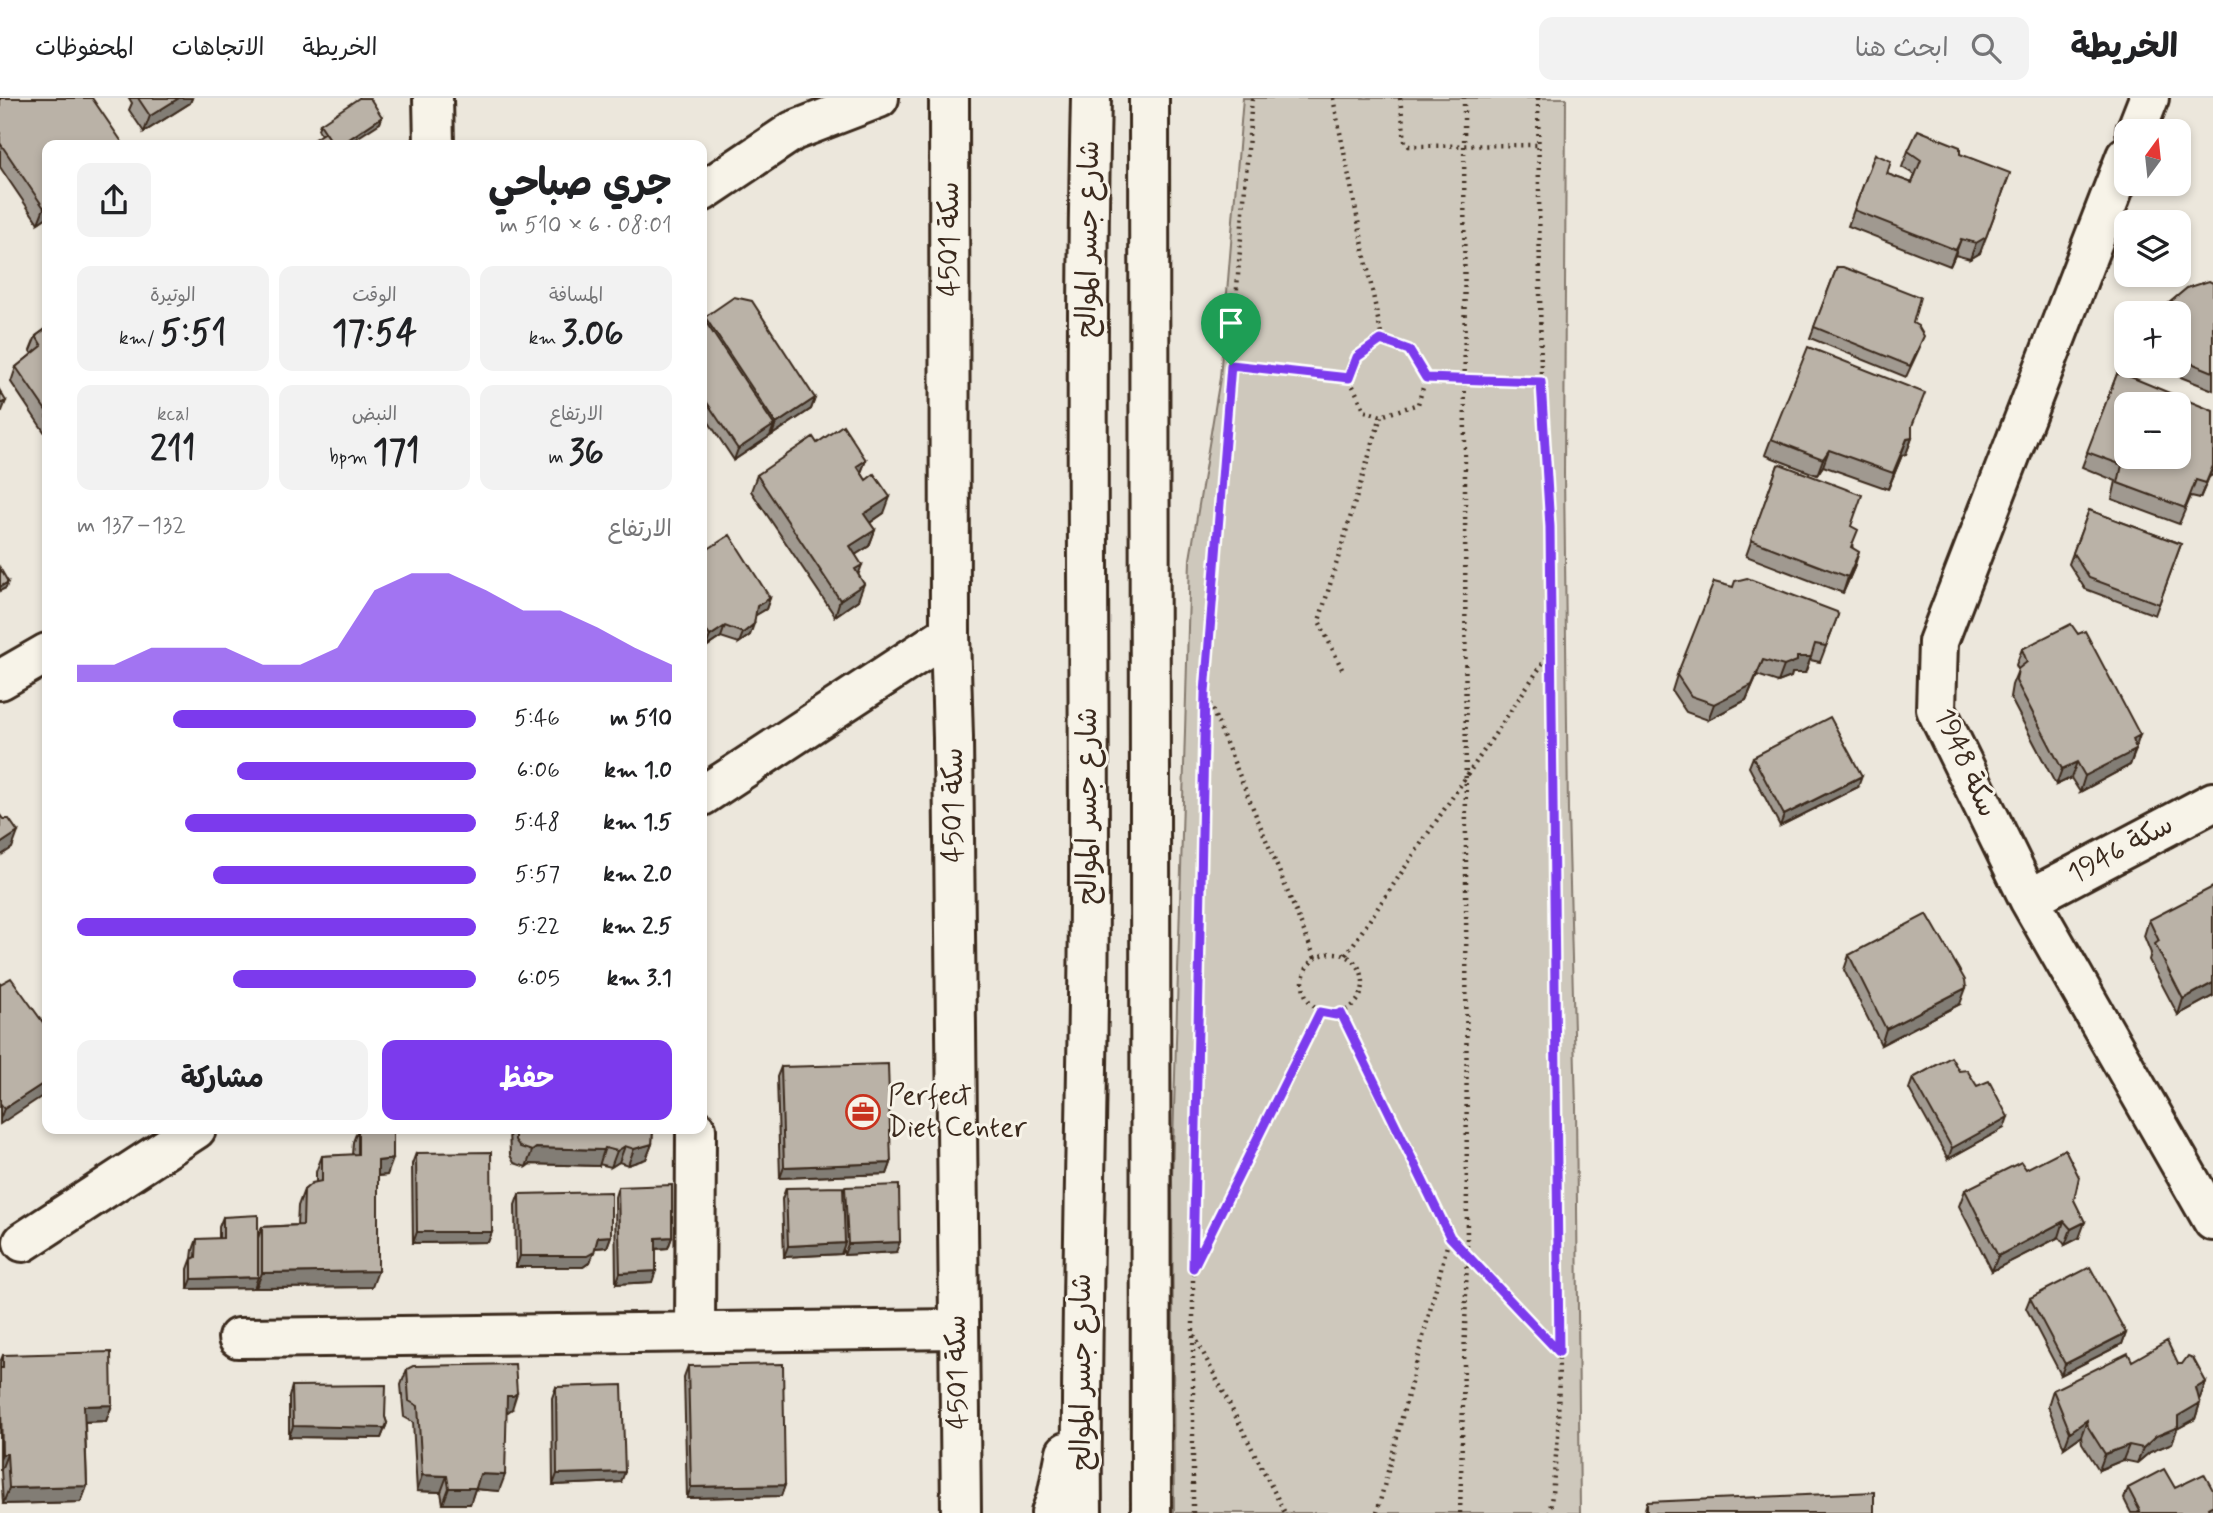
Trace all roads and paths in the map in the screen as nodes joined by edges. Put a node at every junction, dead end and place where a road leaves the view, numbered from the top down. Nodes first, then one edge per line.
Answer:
1 (433, 98) edge
2 (879, 98) edge
3 (948, 98) edge
4 (1091, 98) edge
5 (1149, 98) edge
6 (1252, 98) edge
7 (1332, 98) edge
8 (1400, 98) edge
9 (1464, 98) edge
10 (1538, 98) edge
11 (2149, 98) edge
12 (2141, 119) edge
13 (434, 140) edge
14 (1539, 145) junction
15 (1464, 146) junction
16 (2114, 187) edge
17 (707, 189) edge
18 (1381, 340) junction
19 (1231, 365) junction
20 (1349, 378) junction
21 (1426, 378) junction
22 (1465, 379) junction
23 (1541, 382) junction
24 (1381, 416) junction
25 (950, 633) junction
26 (1551, 651) junction
27 (42, 656) edge
28 (1342, 669) dead end
29 (0, 680) edge
30 (1205, 693) junction
31 (1467, 777) junction
32 (707, 793) edge
33 (2213, 802) edge
34 (2029, 900) junction
35 (1346, 955) junction
36 (1315, 958) junction
37 (1320, 1012) junction
38 (1341, 1013) junction
39 (188, 1134) edge
40 (696, 1134) edge
41 (2213, 1221) edge
42 (1450, 1237) junction
43 (23, 1242) dead end
44 (1467, 1255) junction
45 (1193, 1268) junction
46 (957, 1329) junction
47 (695, 1332) junction
48 (1193, 1334) junction
49 (238, 1338) dead end
50 (1559, 1352) junction
51 (1081, 1371) junction
52 (961, 1513) edge
53 (1051, 1513) edge
54 (1082, 1513) edge
55 (1151, 1513) edge
56 (1193, 1513) edge
57 (1285, 1513) edge
58 (1377, 1513) edge
59 (1460, 1513) edge
60 (1549, 1513) edge

1 - 13 street
2 - 17 street
3 - 25 street, سكة 4501
4 - 51 street, شارع جسر الموالح
5 - 55 street
6 - 19 path
7 - 18 path
8 - 15 path
9 - 15 path
10 - 14 path
11 - 12 street
14 - 15 path
14 - 23 path
15 - 22 path
16 - 34 street, سكة 1948
18 - 20 path
18 - 21 path
19 - 20 path
19 - 30 path
20 - 24 path
21 - 22 path
21 - 24 path
22 - 23 path
22 - 31 path
23 - 26 path
24 - 28 path
25 - 32 street
25 - 46 street, سكة 4501
26 - 31 path
26 - 50 path
27 - 29 street
30 - 36 path
30 - 45 path
31 - 35 path
31 - 44 path
33 - 34 street, سكة 1946
34 - 41 street, سكة 1948
35 - 36 path
35 - 38 path
36 - 37 path
37 - 38 path
37 - 45 path
38 - 42 path
39 - 43 street
40 - 47 street
42 - 44 path
42 - 58 path
44 - 50 path
44 - 59 path
45 - 48 path
46 - 47 street
46 - 52 street, سكة 4501
47 - 49 street
48 - 56 path
48 - 57 path
50 - 60 path
51 - 53 street
51 - 54 street, شارع جسر الموالح

